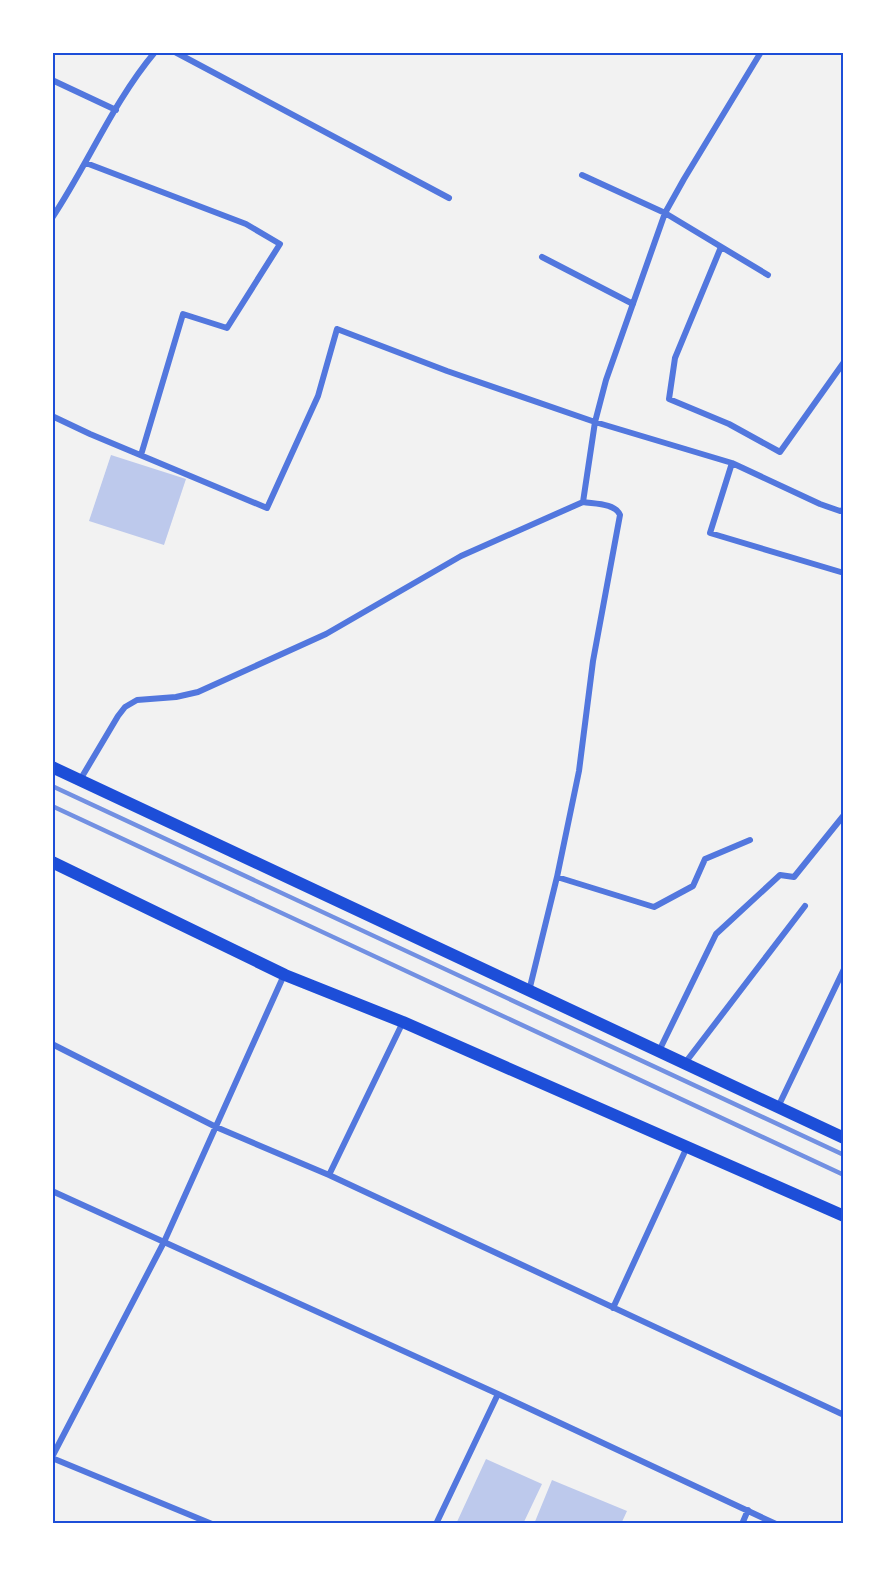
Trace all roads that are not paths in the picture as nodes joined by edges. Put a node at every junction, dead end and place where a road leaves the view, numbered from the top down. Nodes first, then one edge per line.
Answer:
1 (155, 52) edge
2 (175, 52) edge
3 (761, 52) edge
4 (52, 80) edge
5 (116, 110) junction
6 (86, 163) junction
7 (582, 175) dead end
8 (449, 198) dead end
9 (665, 213) junction
10 (52, 218) edge
11 (721, 247) junction
12 (542, 257) dead end
13 (768, 275) dead end
14 (633, 304) junction
15 (843, 362) edge
16 (52, 416) edge
17 (595, 422) junction
18 (141, 456) junction
19 (732, 463) junction
20 (583, 502) junction
21 (843, 510) edge
22 (843, 573) edge
23 (52, 767) edge
24 (80, 780) junction
25 (843, 815) edge
26 (750, 840) dead end
27 (52, 862) edge
28 (557, 877) junction
29 (805, 906) dead end
30 (843, 969) edge
31 (285, 975) junction
32 (529, 991) junction
33 (403, 1022) junction
34 (52, 1044) edge
35 (658, 1051) junction
36 (685, 1063) junction
37 (778, 1107) junction
38 (216, 1127) junction
39 (843, 1138) edge
40 (687, 1147) junction
41 (329, 1175) junction
42 (52, 1191) edge
43 (843, 1216) edge
44 (164, 1242) junction
45 (613, 1308) junction
46 (498, 1394) junction
47 (843, 1415) edge
48 (52, 1458) edge
49 (748, 1510) junction
50 (212, 1524) edge
51 (436, 1524) edge
52 (742, 1524) edge
53 (776, 1524) edge

1 - 5 street
2 - 8 street
3 - 9 street
4 - 5 street
5 - 6 street
6 - 10 street
6 - 18 street
7 - 9 street
9 - 11 street
9 - 14 street
11 - 13 street
11 - 15 street
12 - 14 street
14 - 17 street
16 - 18 street
17 - 18 street
17 - 19 street
17 - 20 street
19 - 21 street
19 - 22 street
20 - 24 street
20 - 28 street
23 - 24 main road
24 - 32 main road
25 - 35 street
26 - 28 street
27 - 31 main road
28 - 32 street
29 - 36 street
30 - 37 street
31 - 33 main road
31 - 38 street
32 - 35 main road
33 - 40 main road
33 - 41 street
34 - 38 street
35 - 36 main road
36 - 37 main road
37 - 39 main road
38 - 41 street
38 - 44 street
40 - 43 main road
40 - 45 street
41 - 45 street
42 - 44 street
44 - 46 street
44 - 48 street
45 - 47 street
46 - 49 street
46 - 51 street
48 - 50 street
49 - 52 street
49 - 53 street

